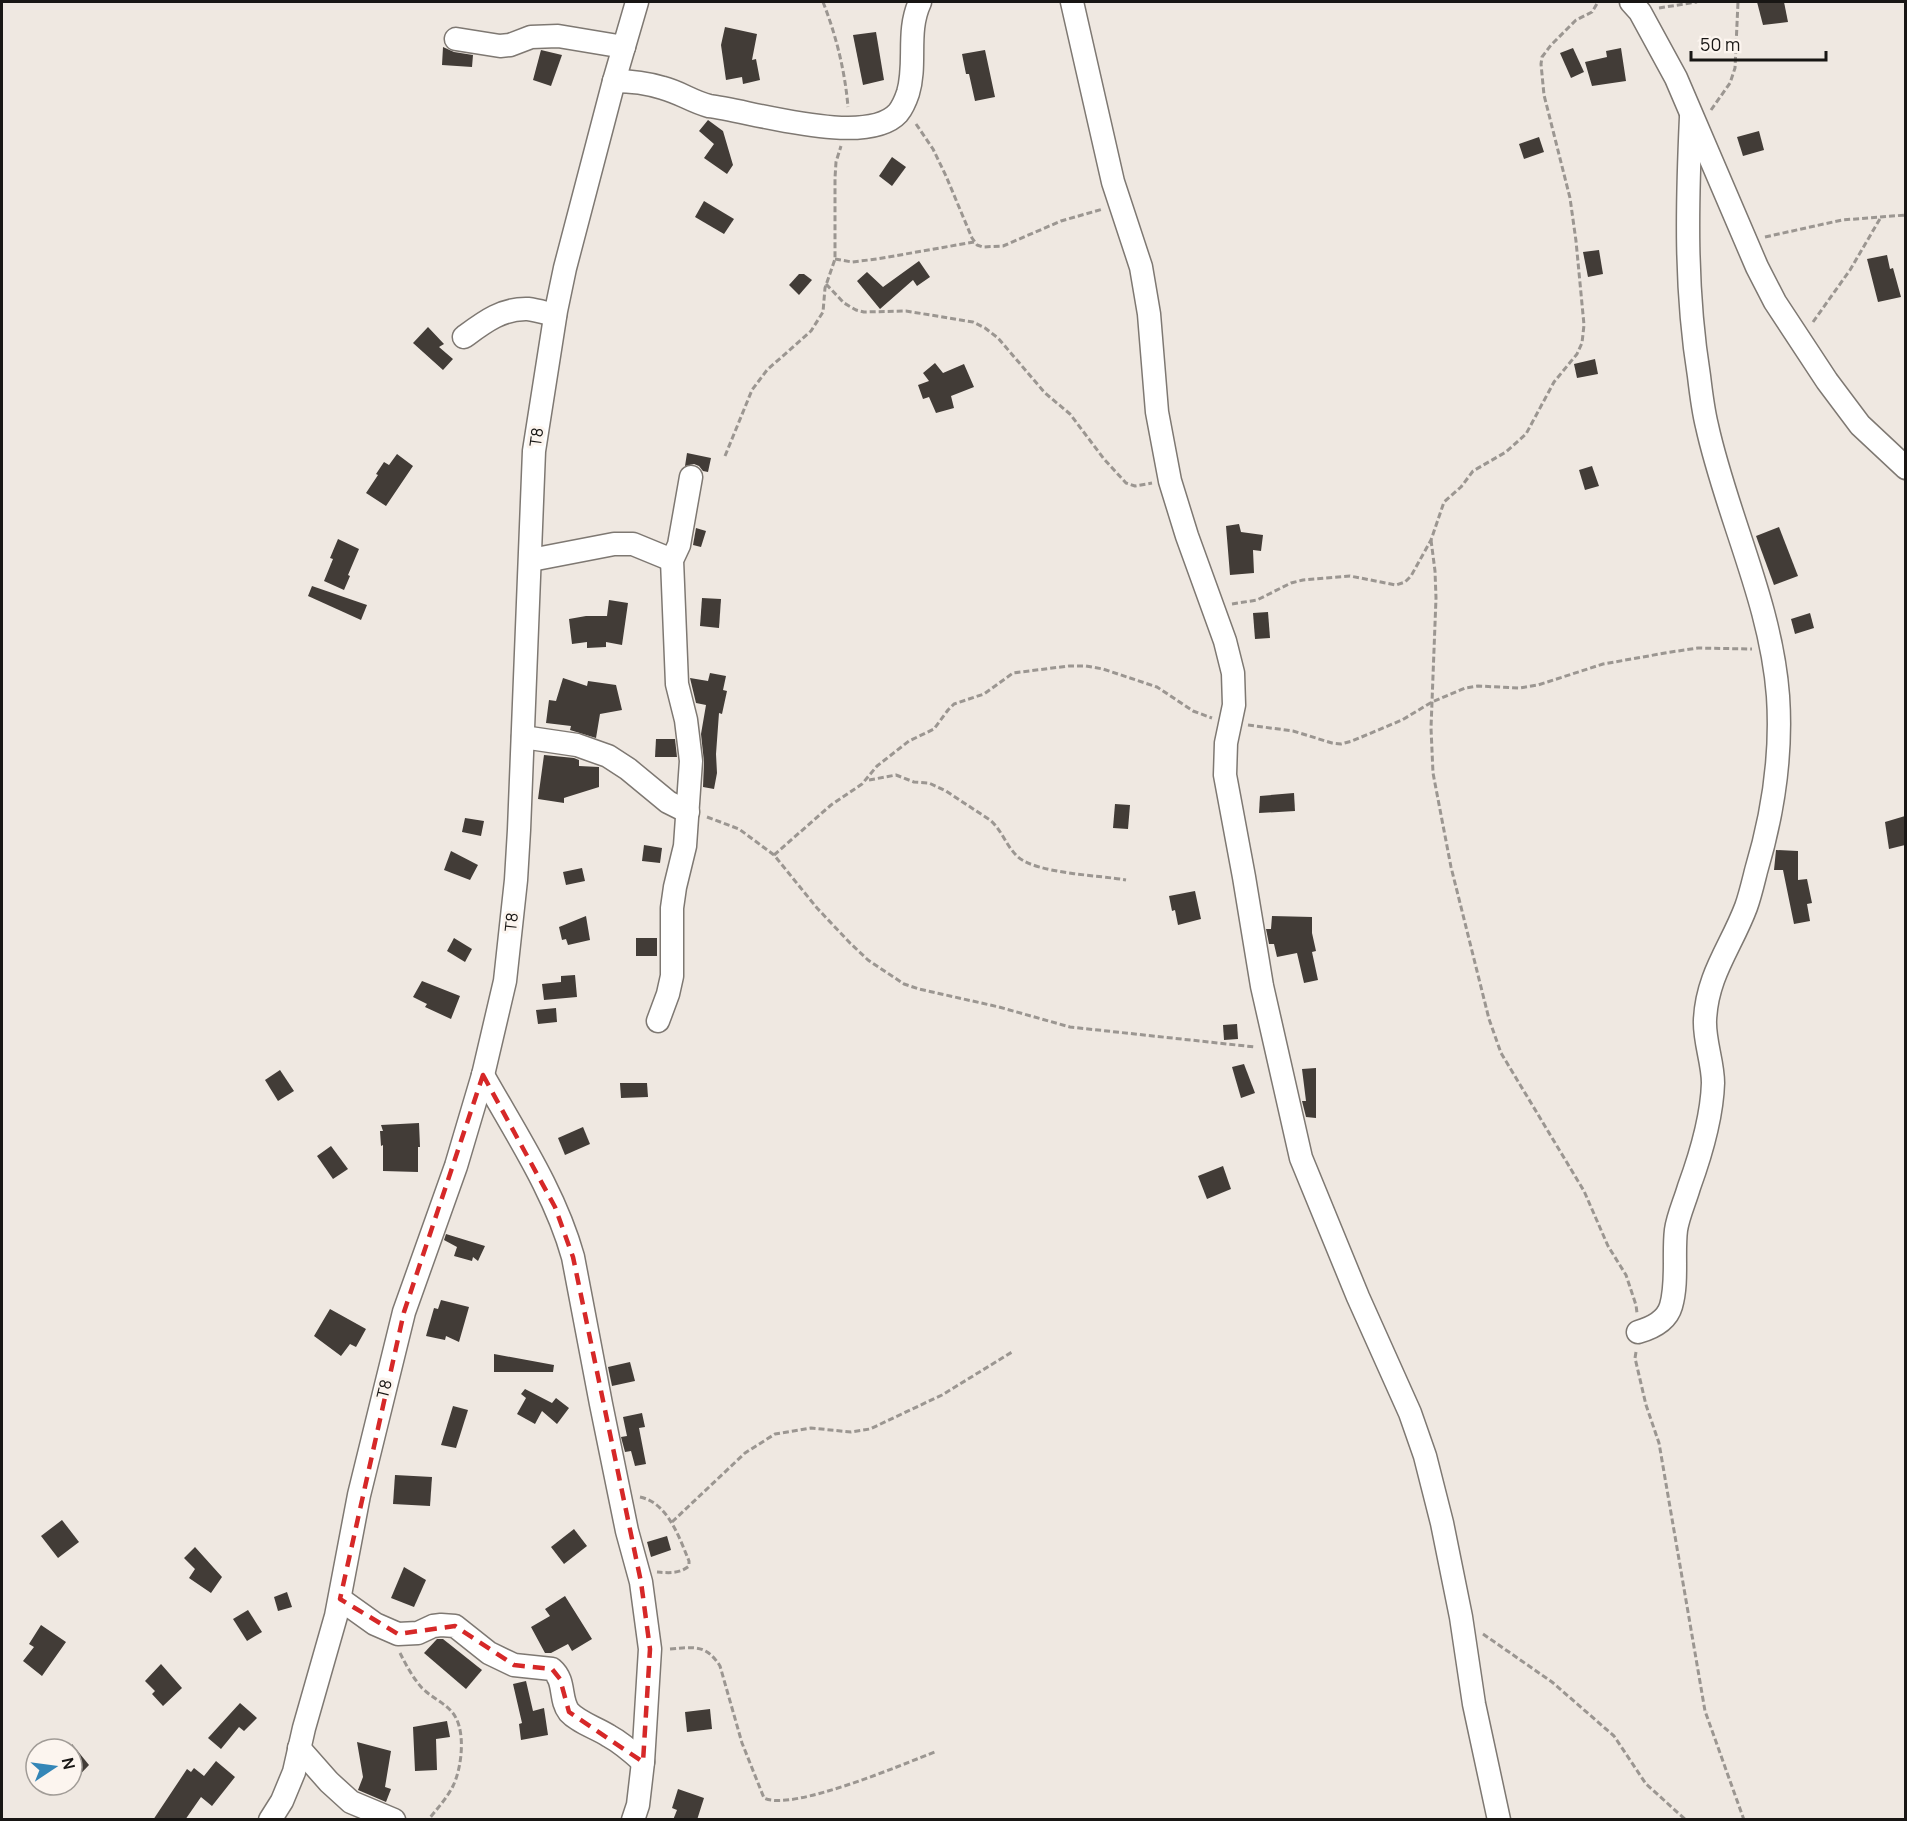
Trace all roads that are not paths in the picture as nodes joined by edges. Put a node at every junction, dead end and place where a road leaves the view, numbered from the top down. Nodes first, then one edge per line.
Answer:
1 (637, 2) edge
2 (920, 2) edge
3 (1072, 2) edge
4 (1636, 7) edge
5 (456, 39) dead end
6 (624, 47) junction
7 (614, 81) junction
8 (1694, 122) junction
9 (555, 315) junction
10 (464, 337) dead end
11 (1905, 468) edge
12 (691, 477) dead end
13 (531, 560) junction
14 (672, 560) junction
15 (523, 737) junction
16 (688, 812) junction
17 (657, 1021) dead end
18 (483, 1075) junction
19 (1638, 1332) road end
20 (340, 1599) junction
21 (299, 1749) junction
22 (643, 1762) junction
23 (270, 1820) edge
24 (394, 1820) edge
25 (633, 1820) edge
26 (1499, 1820) edge

1 - 6 street, T8
2 - 7 street
3 - 26 street
4 - 8 street
5 - 6 street
6 - 7 street, T8
7 - 9 street, T8
8 - 11 street
8 - 19 street
9 - 10 street
9 - 13 street, T8
12 - 14 street
13 - 14 street
13 - 15 street, T8
14 - 16 street
15 - 16 street
15 - 18 street, T8
16 - 17 street
18 - 20 street, T8
18 - 22 street
20 - 21 street, T8
20 - 22 street
21 - 23 street, T8
21 - 24 street
22 - 25 street

